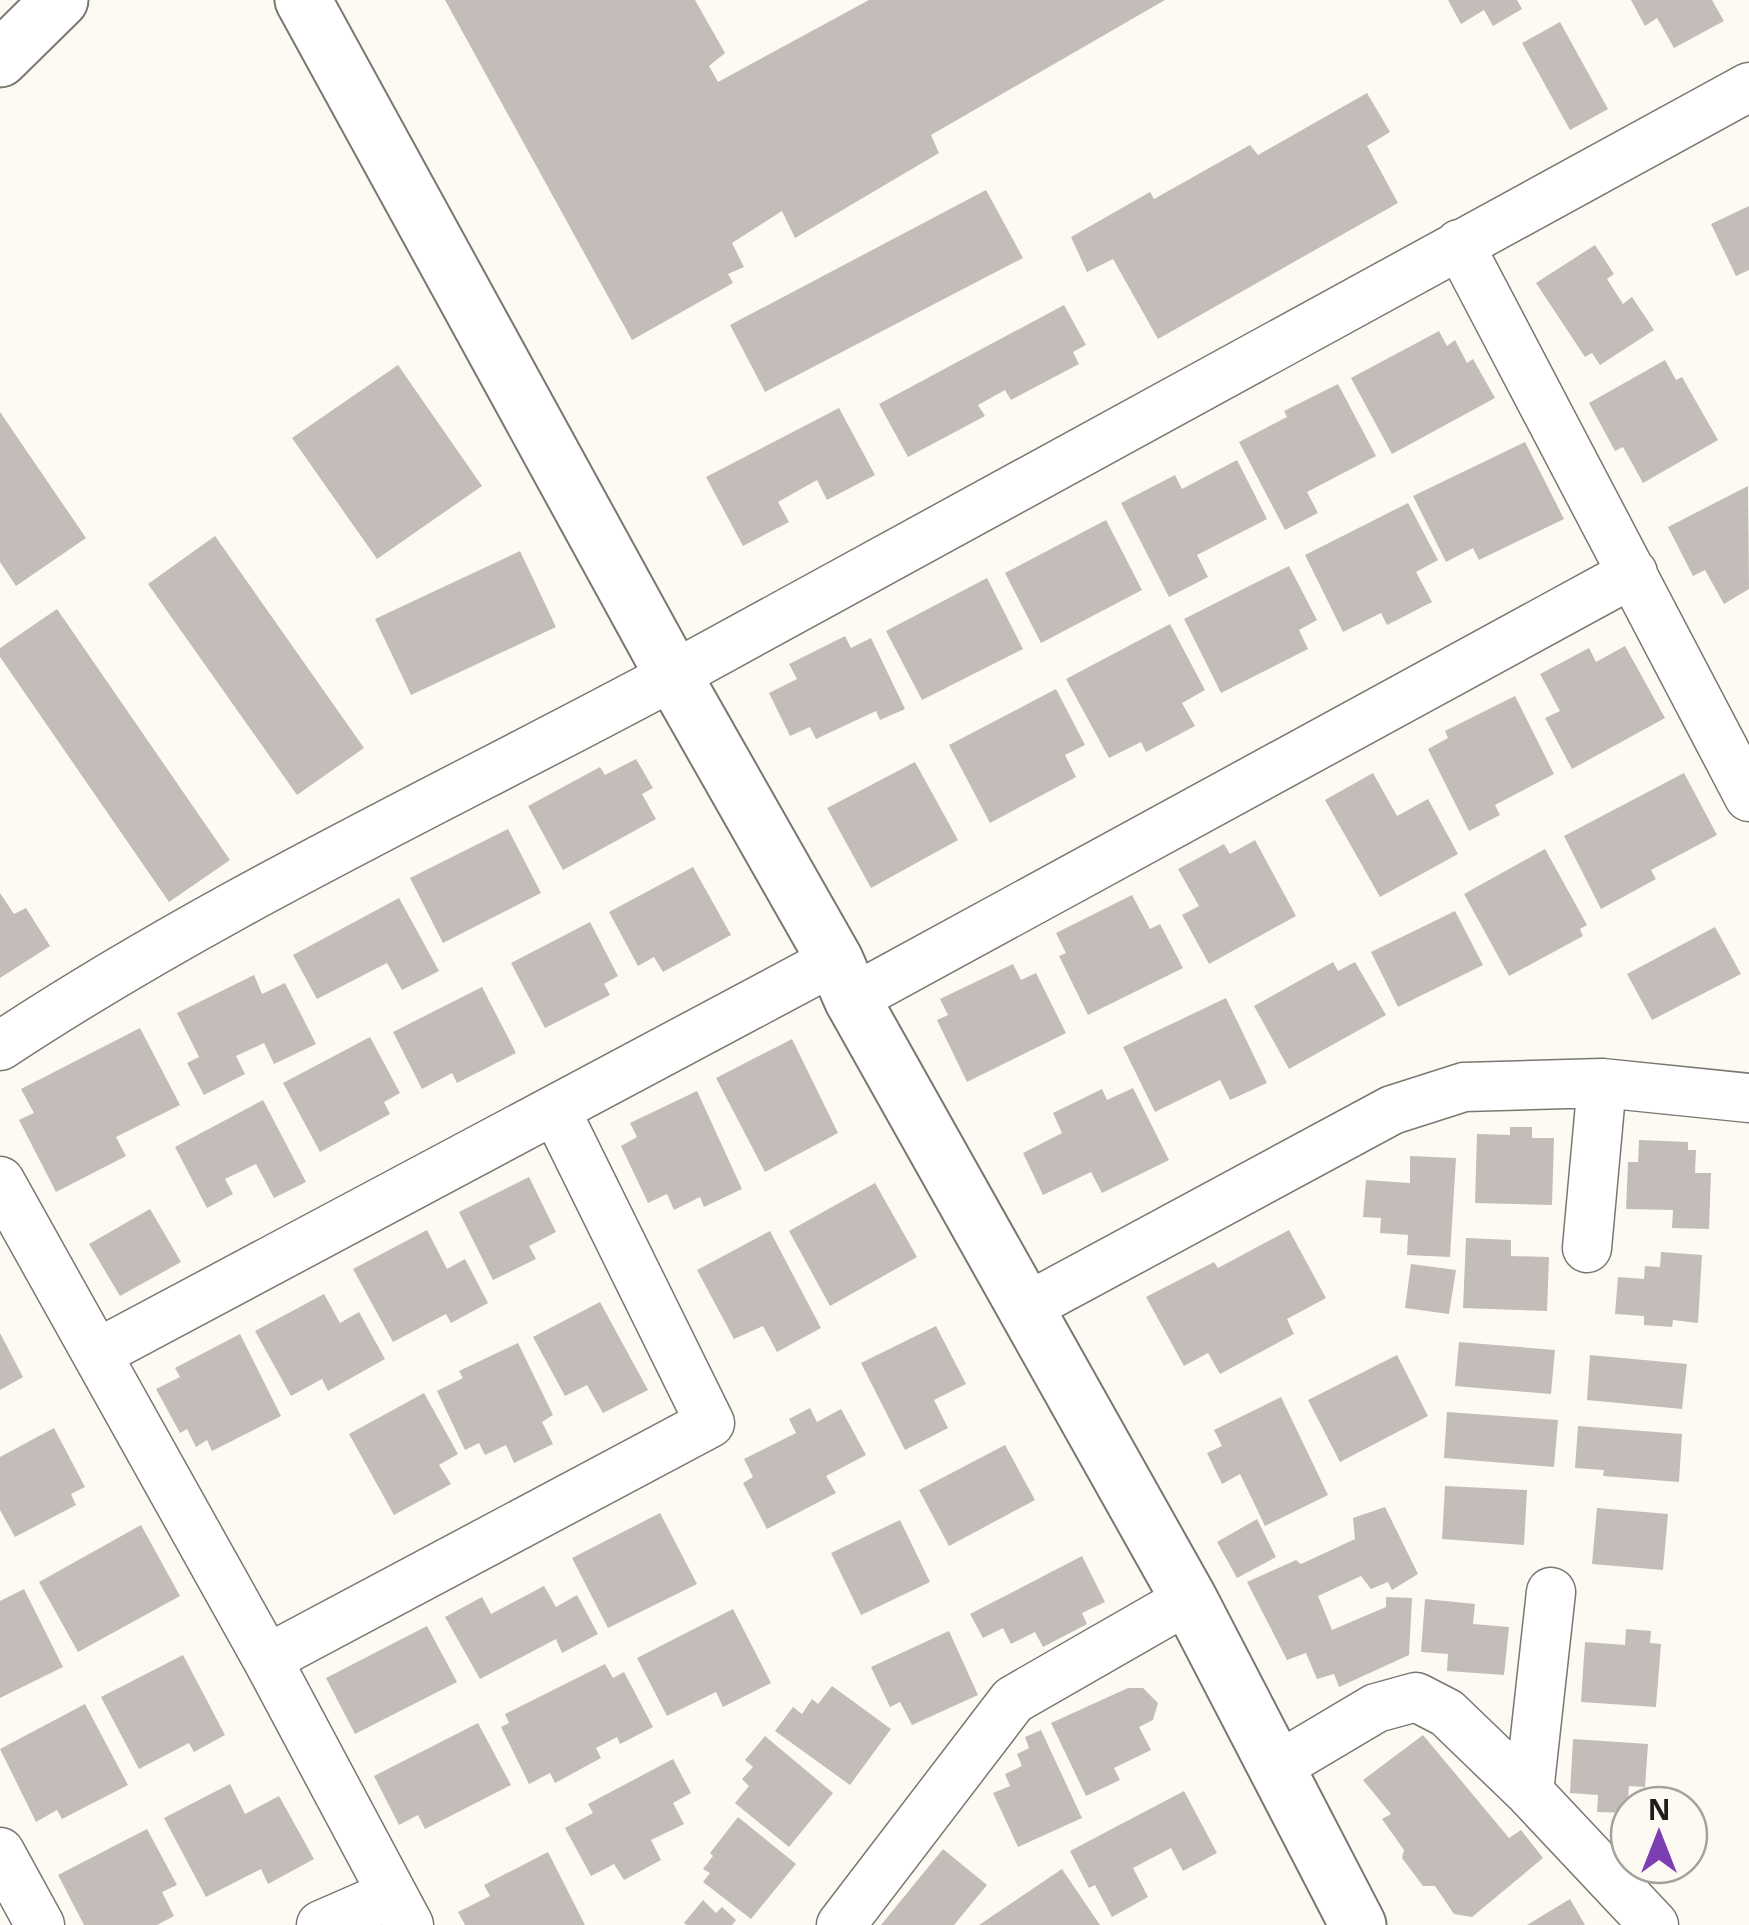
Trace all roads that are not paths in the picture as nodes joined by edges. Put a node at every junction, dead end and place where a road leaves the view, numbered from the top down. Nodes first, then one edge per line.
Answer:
1 (60, 0) edge
2 (302, 0) edge
3 (0, 58) edge
4 (1749, 87) edge
5 (1459, 244) junction
6 (1633, 573) junction
7 (672, 675) junction
8 (1749, 798) edge
9 (844, 980) junction
10 (0, 1046) edge
11 (1602, 1082) junction
12 (1749, 1098) edge
13 (556, 1111) junction
14 (0, 1181) edge
15 (1587, 1248) dead end
16 (1025, 1308) junction
17 (98, 1353) junction
18 (1551, 1592) dead end
19 (1188, 1600) junction
20 (268, 1660) junction
21 (1274, 1768) junction
22 (1529, 1792) junction
23 (0, 1852) edge
24 (400, 1910) edge
25 (40, 1925) edge
26 (321, 1925) edge
27 (842, 1925) edge
28 (1358, 1925) edge
29 (1654, 1925) edge

1 - 3 street
2 - 7 street
4 - 5 street
5 - 6 street
5 - 7 street
6 - 8 street
6 - 9 street
7 - 9 street
7 - 10 street
9 - 13 street
9 - 16 street
11 - 12 street
11 - 15 street
11 - 16 street
13 - 17 street
13 - 20 street
14 - 17 street
16 - 19 street
17 - 20 street
18 - 22 street
19 - 21 street
19 - 27 street
20 - 24 street
21 - 22 street
21 - 28 street
22 - 29 street
23 - 25 street
24 - 26 street

